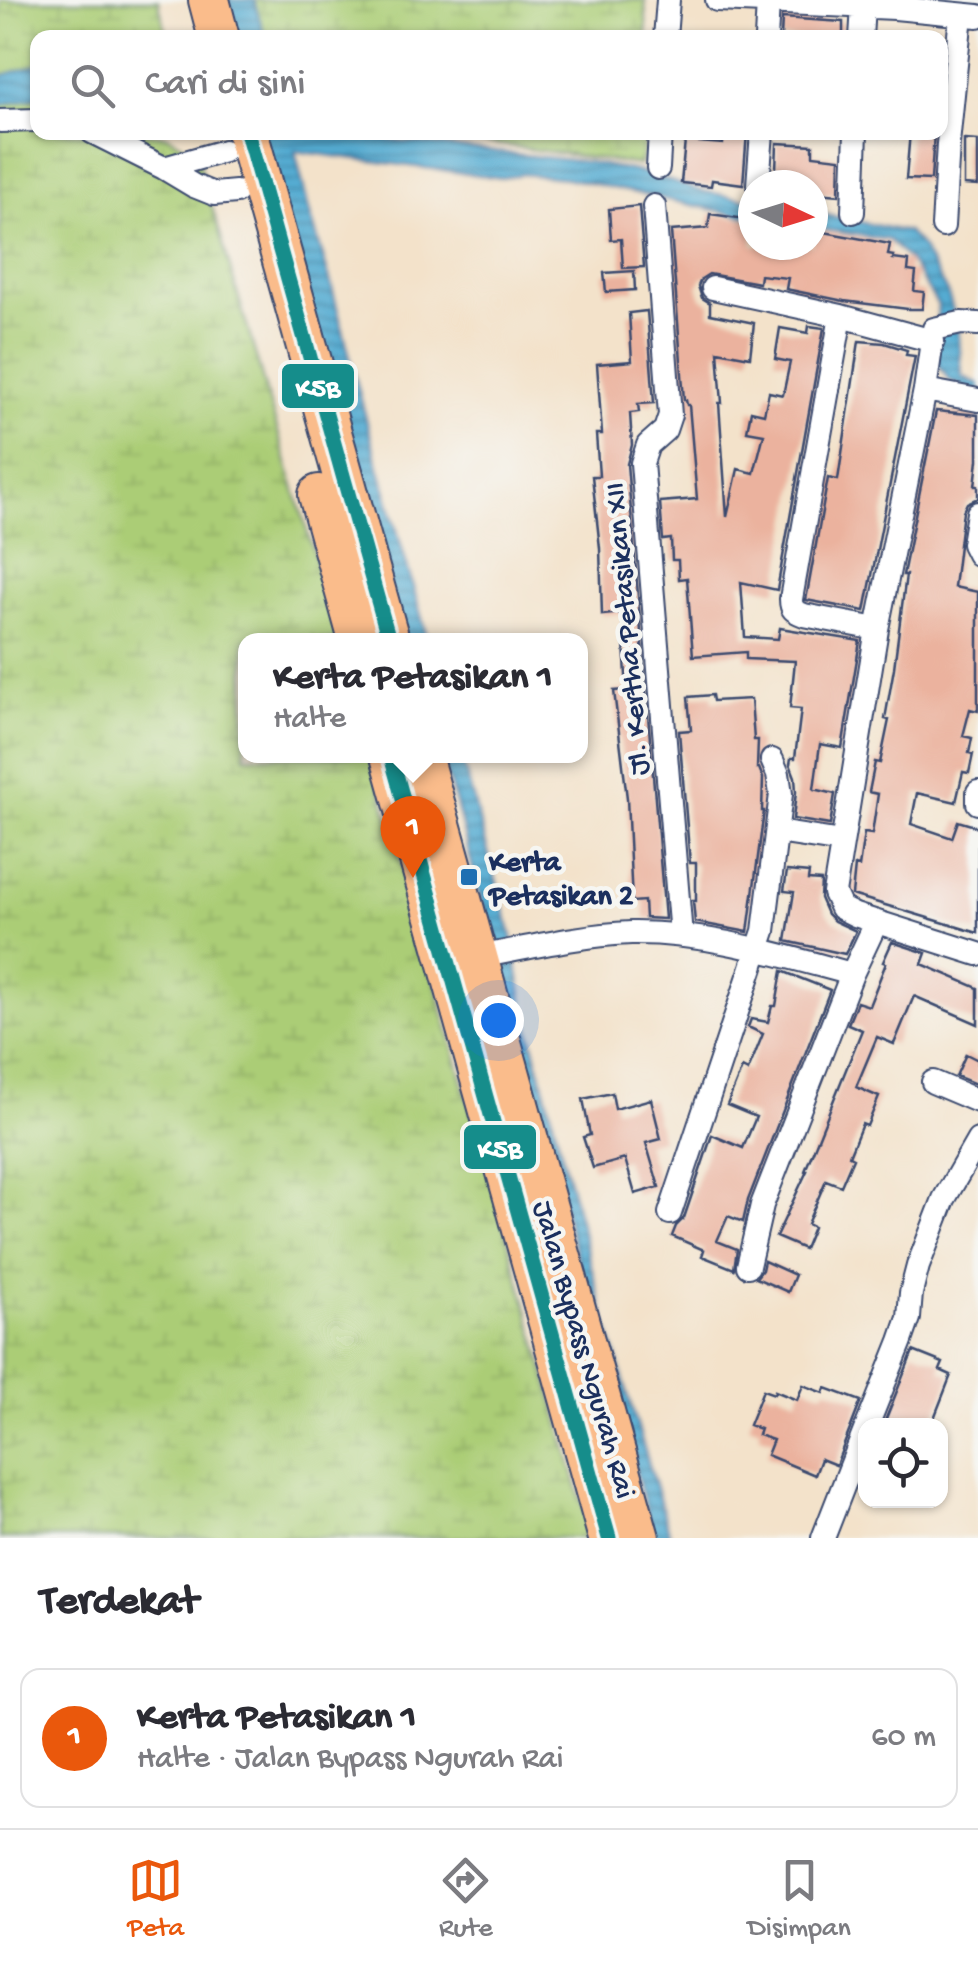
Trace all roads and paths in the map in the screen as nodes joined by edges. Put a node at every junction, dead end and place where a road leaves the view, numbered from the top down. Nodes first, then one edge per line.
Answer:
1 (182, 0) edge
2 (209, 0) edge
3 (668, 0) edge
4 (718, 0) edge
5 (776, 2) edge
6 (895, 4) edge
7 (863, 6) junction
8 (970, 15) edge
9 (190, 30) edge
10 (217, 30) edge
11 (666, 30) edge
12 (768, 30) edge
13 (862, 30) edge
14 (30, 120) edge
15 (0, 122) edge
16 (108, 140) edge
17 (660, 140) edge
18 (761, 140) edge
19 (856, 140) edge
20 (233, 142) edge
21 (164, 168) junction
22 (658, 168) dead end
23 (759, 170) edge
24 (236, 192) junction
25 (654, 206) dead end
26 (853, 212) dead end
27 (943, 226) dead end
28 (713, 288) dead end
29 (842, 316) junction
30 (969, 323) edge
31 (934, 335) junction
32 (925, 390) junction
33 (978, 400) edge
34 (978, 513) edge
35 (978, 554) edge
36 (877, 629) junction
37 (357, 633) edge
38 (387, 633) edge
39 (772, 760) dead end
40 (393, 763) edge
41 (423, 763) edge
42 (978, 792) edge
43 (978, 803) edge
44 (777, 832) junction
45 (842, 842) junction
46 (876, 924) junction
47 (681, 936) junction
48 (758, 950) junction
49 (978, 954) edge
50 (484, 956) junction
51 (852, 974) junction
52 (932, 1082) dead end
53 (978, 1101) edge
54 (978, 1140) edge
55 (670, 1212) dead end
56 (748, 1266) dead end
57 (870, 1418) edge
58 (858, 1448) edge
59 (609, 1538) edge
60 (639, 1538) edge
61 (823, 1538) edge

1 - 9 highway
2 - 10 highway
3 - 11 street
4 - 5 street
5 - 7 street
5 - 12 street
6 - 7 street
6 - 8 street
7 - 13 street
8 - 27 street
14 - 15 street
16 - 21 street
17 - 22 street
18 - 23 street
19 - 26 street
20 - 21 street
20 - 24 highway
20 - 38 highway
21 - 24 street
24 - 37 highway
25 - 47 street, Jl. Kertha Petasikan XII
28 - 29 street
29 - 31 street
29 - 36 street
30 - 31 street
31 - 32 street
32 - 33 street
32 - 36 street
34 - 35 street
36 - 45 street
39 - 44 street
40 - 59 highway, Jalan Bypass Ngurah Rai
41 - 50 highway, Jalan Bypass Ngurah Rai
42 - 43 street
44 - 45 street
44 - 48 street
45 - 46 street
46 - 49 street
46 - 51 street
47 - 48 street
47 - 50 street
48 - 51 street
48 - 55 street
50 - 60 highway, Jalan Bypass Ngurah Rai
51 - 56 street
52 - 53 street
54 - 57 street
58 - 61 street

